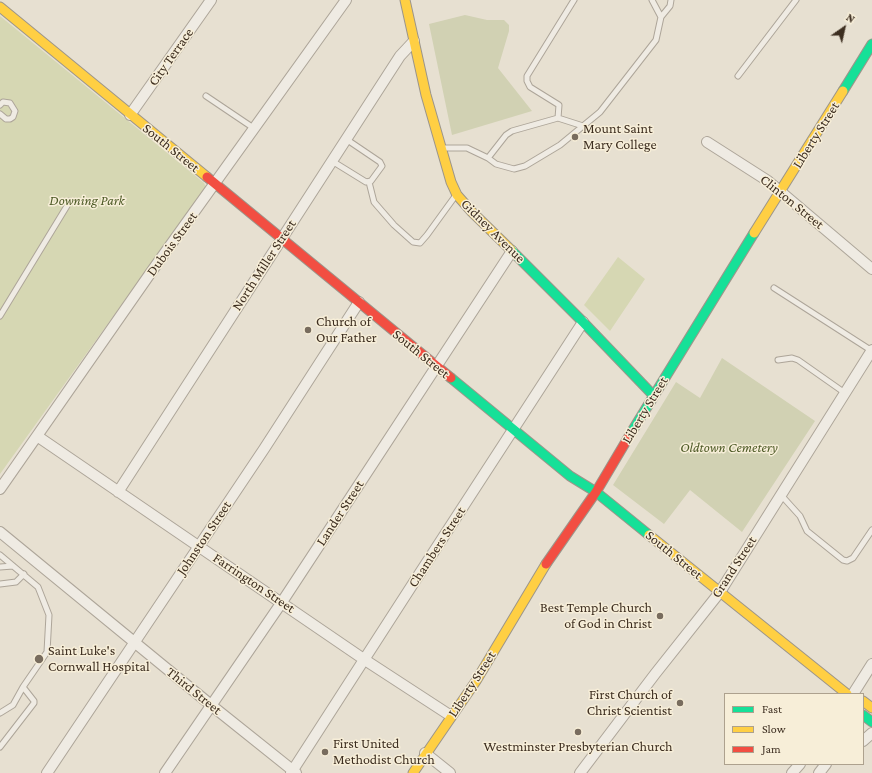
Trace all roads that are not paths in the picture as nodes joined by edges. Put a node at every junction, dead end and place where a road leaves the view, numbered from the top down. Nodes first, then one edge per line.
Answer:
1 (211, 0) edge
2 (346, 0) edge
3 (405, 0) edge
4 (574, 0) edge
5 (652, 0) edge
6 (671, 0) edge
7 (796, 0) edge
8 (0, 8) edge
9 (661, 17) junction
10 (414, 41) junction
11 (872, 44) edge
12 (738, 76) dead end
13 (206, 96) dead end
14 (0, 105) edge
15 (0, 114) edge
16 (130, 115) junction
17 (558, 118) junction
18 (583, 126) junction
19 (255, 128) junction
20 (346, 139) junction
21 (707, 142) dead end
22 (441, 148) junction
23 (488, 158) junction
24 (332, 161) junction
25 (369, 182) junction
26 (215, 185) junction
27 (780, 192) junction
28 (457, 194) junction
29 (70, 201) dead end
30 (281, 239) junction
31 (512, 251) junction
32 (872, 269) edge
33 (774, 288) dead end
34 (359, 302) junction
35 (0, 316) edge
36 (583, 322) junction
37 (872, 350) edge
38 (778, 360) dead end
39 (436, 366) junction
40 (845, 392) junction
41 (653, 395) junction
42 (514, 429) junction
43 (37, 436) junction
44 (0, 489) edge
45 (118, 492) junction
46 (596, 492) junction
47 (781, 495) junction
48 (872, 530) edge
49 (0, 532) edge
50 (199, 546) junction
51 (0, 555) edge
52 (13, 566) junction
53 (0, 567) edge
54 (24, 574) junction
55 (0, 584) edge
56 (720, 592) junction
57 (282, 602) junction
58 (135, 643) junction
59 (365, 660) junction
60 (872, 664) edge
61 (23, 687) junction
62 (846, 693) edge
63 (854, 693) edge
64 (211, 705) junction
65 (0, 713) edge
66 (451, 716) junction
67 (864, 716) edge
68 (872, 722) edge
69 (0, 747) edge
70 (425, 753) junction
71 (799, 765) edge
72 (825, 765) edge
73 (51, 772) edge
74 (294, 772) edge
75 (164, 773) edge
76 (413, 773) edge
77 (450, 773) edge
78 (580, 773) edge
79 (792, 773) edge
80 (819, 773) edge

1 - 16 street, City Terrace
2 - 19 street, Dubois Street
3 - 10 street, Gidney Avenue
4 - 17 lane
5 - 9 lane
6 - 9 lane
7 - 12 lane
8 - 16 street, South Street
9 - 18 lane
10 - 20 street, North Miller Street
10 - 22 street, Gidney Avenue
11 - 27 street, Liberty Street
13 - 19 lane
14 - 15 lane
16 - 26 street, South Street
17 - 18 lane
17 - 23 lane
18 - 23 lane
19 - 26 street, Dubois Street
20 - 24 street, North Miller Street
20 - 25 lane
21 - 27 street, Clinton Street
22 - 23 lane
22 - 28 street, Gidney Avenue
24 - 25 lane
24 - 30 street, North Miller Street
25 - 28 lane
26 - 30 street, South Street
26 - 43 street, Dubois Street
27 - 32 street, Clinton Street
27 - 41 street, Liberty Street
28 - 31 street, Gidney Avenue
29 - 35 lane
30 - 34 street, South Street
30 - 45 street, North Miller Street
31 - 36 street, Gidney Avenue
31 - 39 street, Lander Street
33 - 37 lane
34 - 39 street, South Street
34 - 50 street, Johnston Street
36 - 41 street, Gidney Avenue
36 - 42 street, Chambers Street
37 - 40 street, Grand Street
38 - 40 lane
39 - 42 street, South Street
39 - 57 street, Lander Street
40 - 47 street, Grand Street
41 - 46 street, Liberty Street
42 - 46 street, South Street
42 - 59 street, Chambers Street
43 - 44 street, Dubois Street
43 - 45 street, Farrington Street
45 - 50 street, Farrington Street
46 - 56 street, South Street
46 - 66 street, Liberty Street
47 - 48 lane
47 - 56 street, Grand Street
49 - 58 street, Third Street
50 - 57 street, Farrington Street
50 - 58 street, Johnston Street
51 - 52 lane
52 - 53 lane
52 - 54 lane
54 - 55 lane
54 - 61 lane
56 - 62 street, South Street
56 - 78 street, Grand Street
57 - 59 street, Farrington Street
57 - 64 street, Lander Street
58 - 64 street, Third Street
58 - 73 street, Johnston Street
59 - 66 street, Farrington Street
59 - 74 street, Chambers Street
60 - 63 street
61 - 65 lane
61 - 69 lane
64 - 74 street, Third Street
64 - 75 street, Lander Street
66 - 70 street, Liberty Street
67 - 68 street
70 - 76 street, Liberty Street
70 - 77 street
71 - 79 street
72 - 80 street

